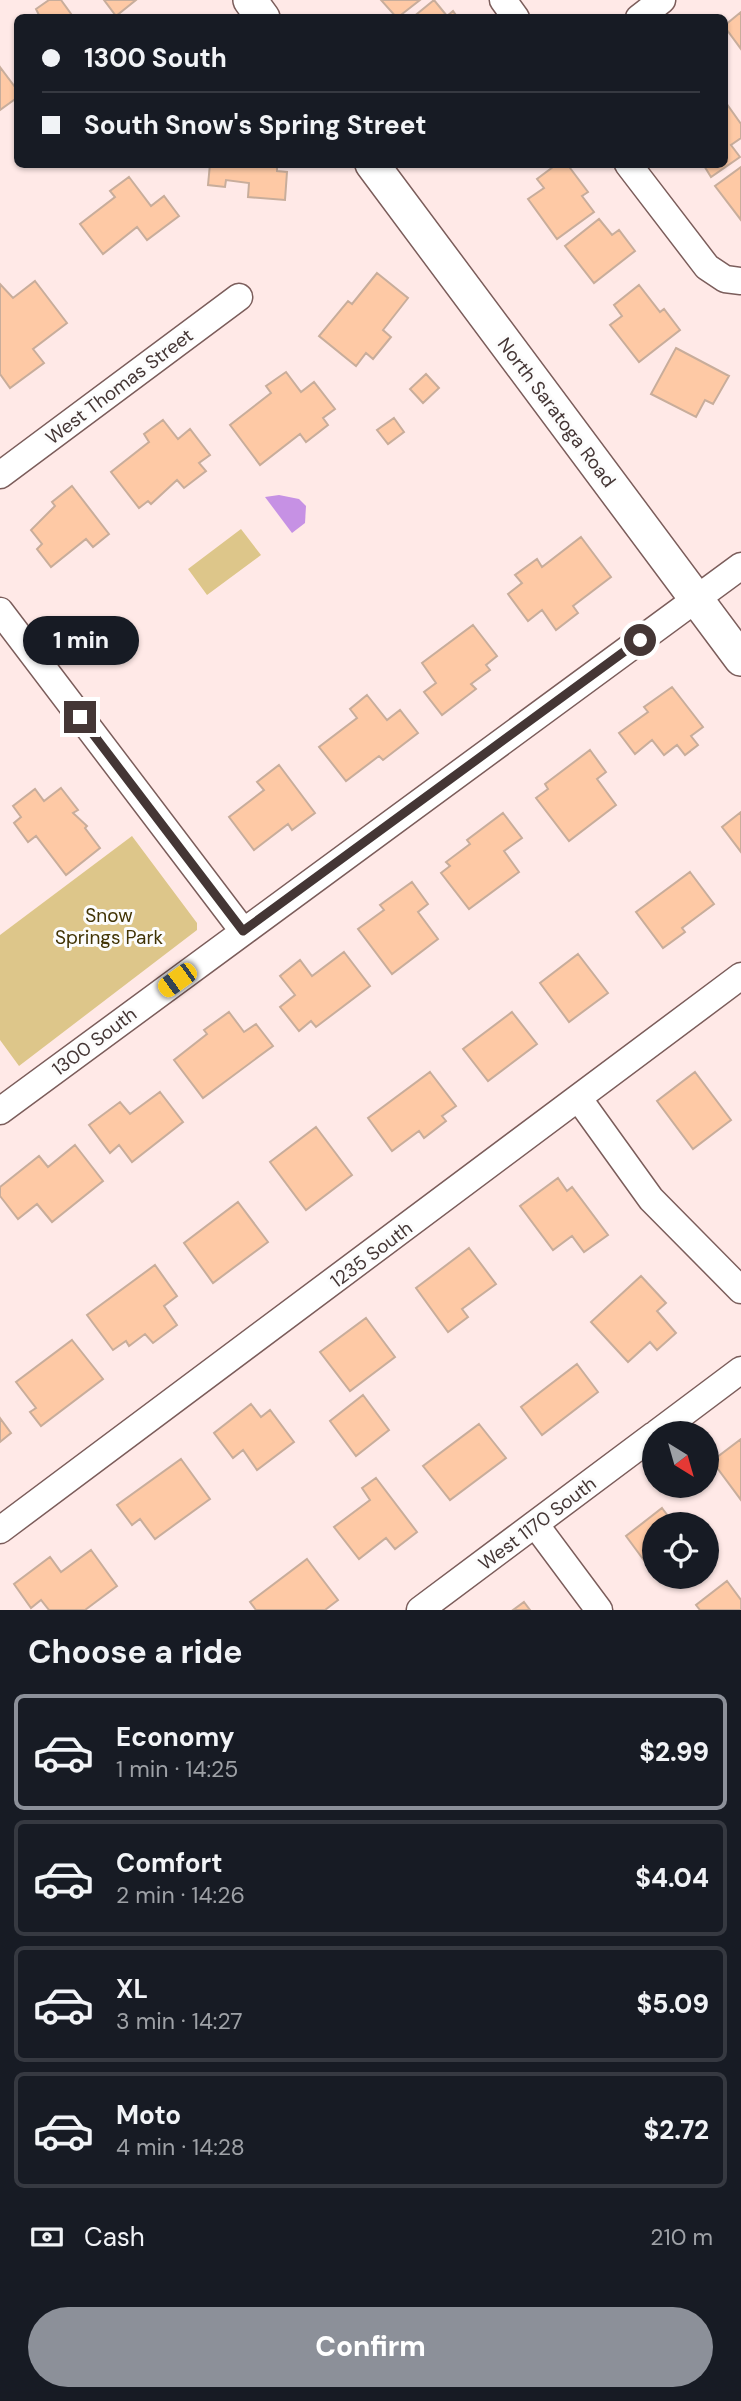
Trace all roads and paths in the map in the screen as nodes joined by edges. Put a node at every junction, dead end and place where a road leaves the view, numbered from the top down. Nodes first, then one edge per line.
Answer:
1 (662, 0) edge
2 (644, 14) edge
3 (375, 168) edge
4 (631, 168) edge
5 (738, 281) edge
6 (239, 297) dead end
7 (0, 475) edge
8 (741, 566) edge
9 (697, 599) junction
10 (0, 611) edge
11 (741, 659) edge
12 (243, 931) junction
13 (741, 976) edge
14 (579, 1099) junction
15 (0, 1111) edge
16 (741, 1290) edge
17 (741, 1370) edge
18 (673, 1421) edge
19 (642, 1444) edge
20 (535, 1524) junction
21 (0, 1530) edge
22 (420, 1610) edge
23 (599, 1610) edge

1 - 2 street
3 - 9 main road, North Saratoga Road
4 - 5 street
6 - 7 street, West Thomas Street
8 - 9 street, 1300 South
9 - 11 main road, North Saratoga Road
9 - 12 street, 1300 South
10 - 12 street
12 - 15 street, 1300 South
13 - 14 street, 1235 South
14 - 16 street
14 - 21 street, 1235 South
17 - 18 street, West 1170 South
19 - 20 street, West 1170 South
20 - 22 street, West 1170 South
20 - 23 street

